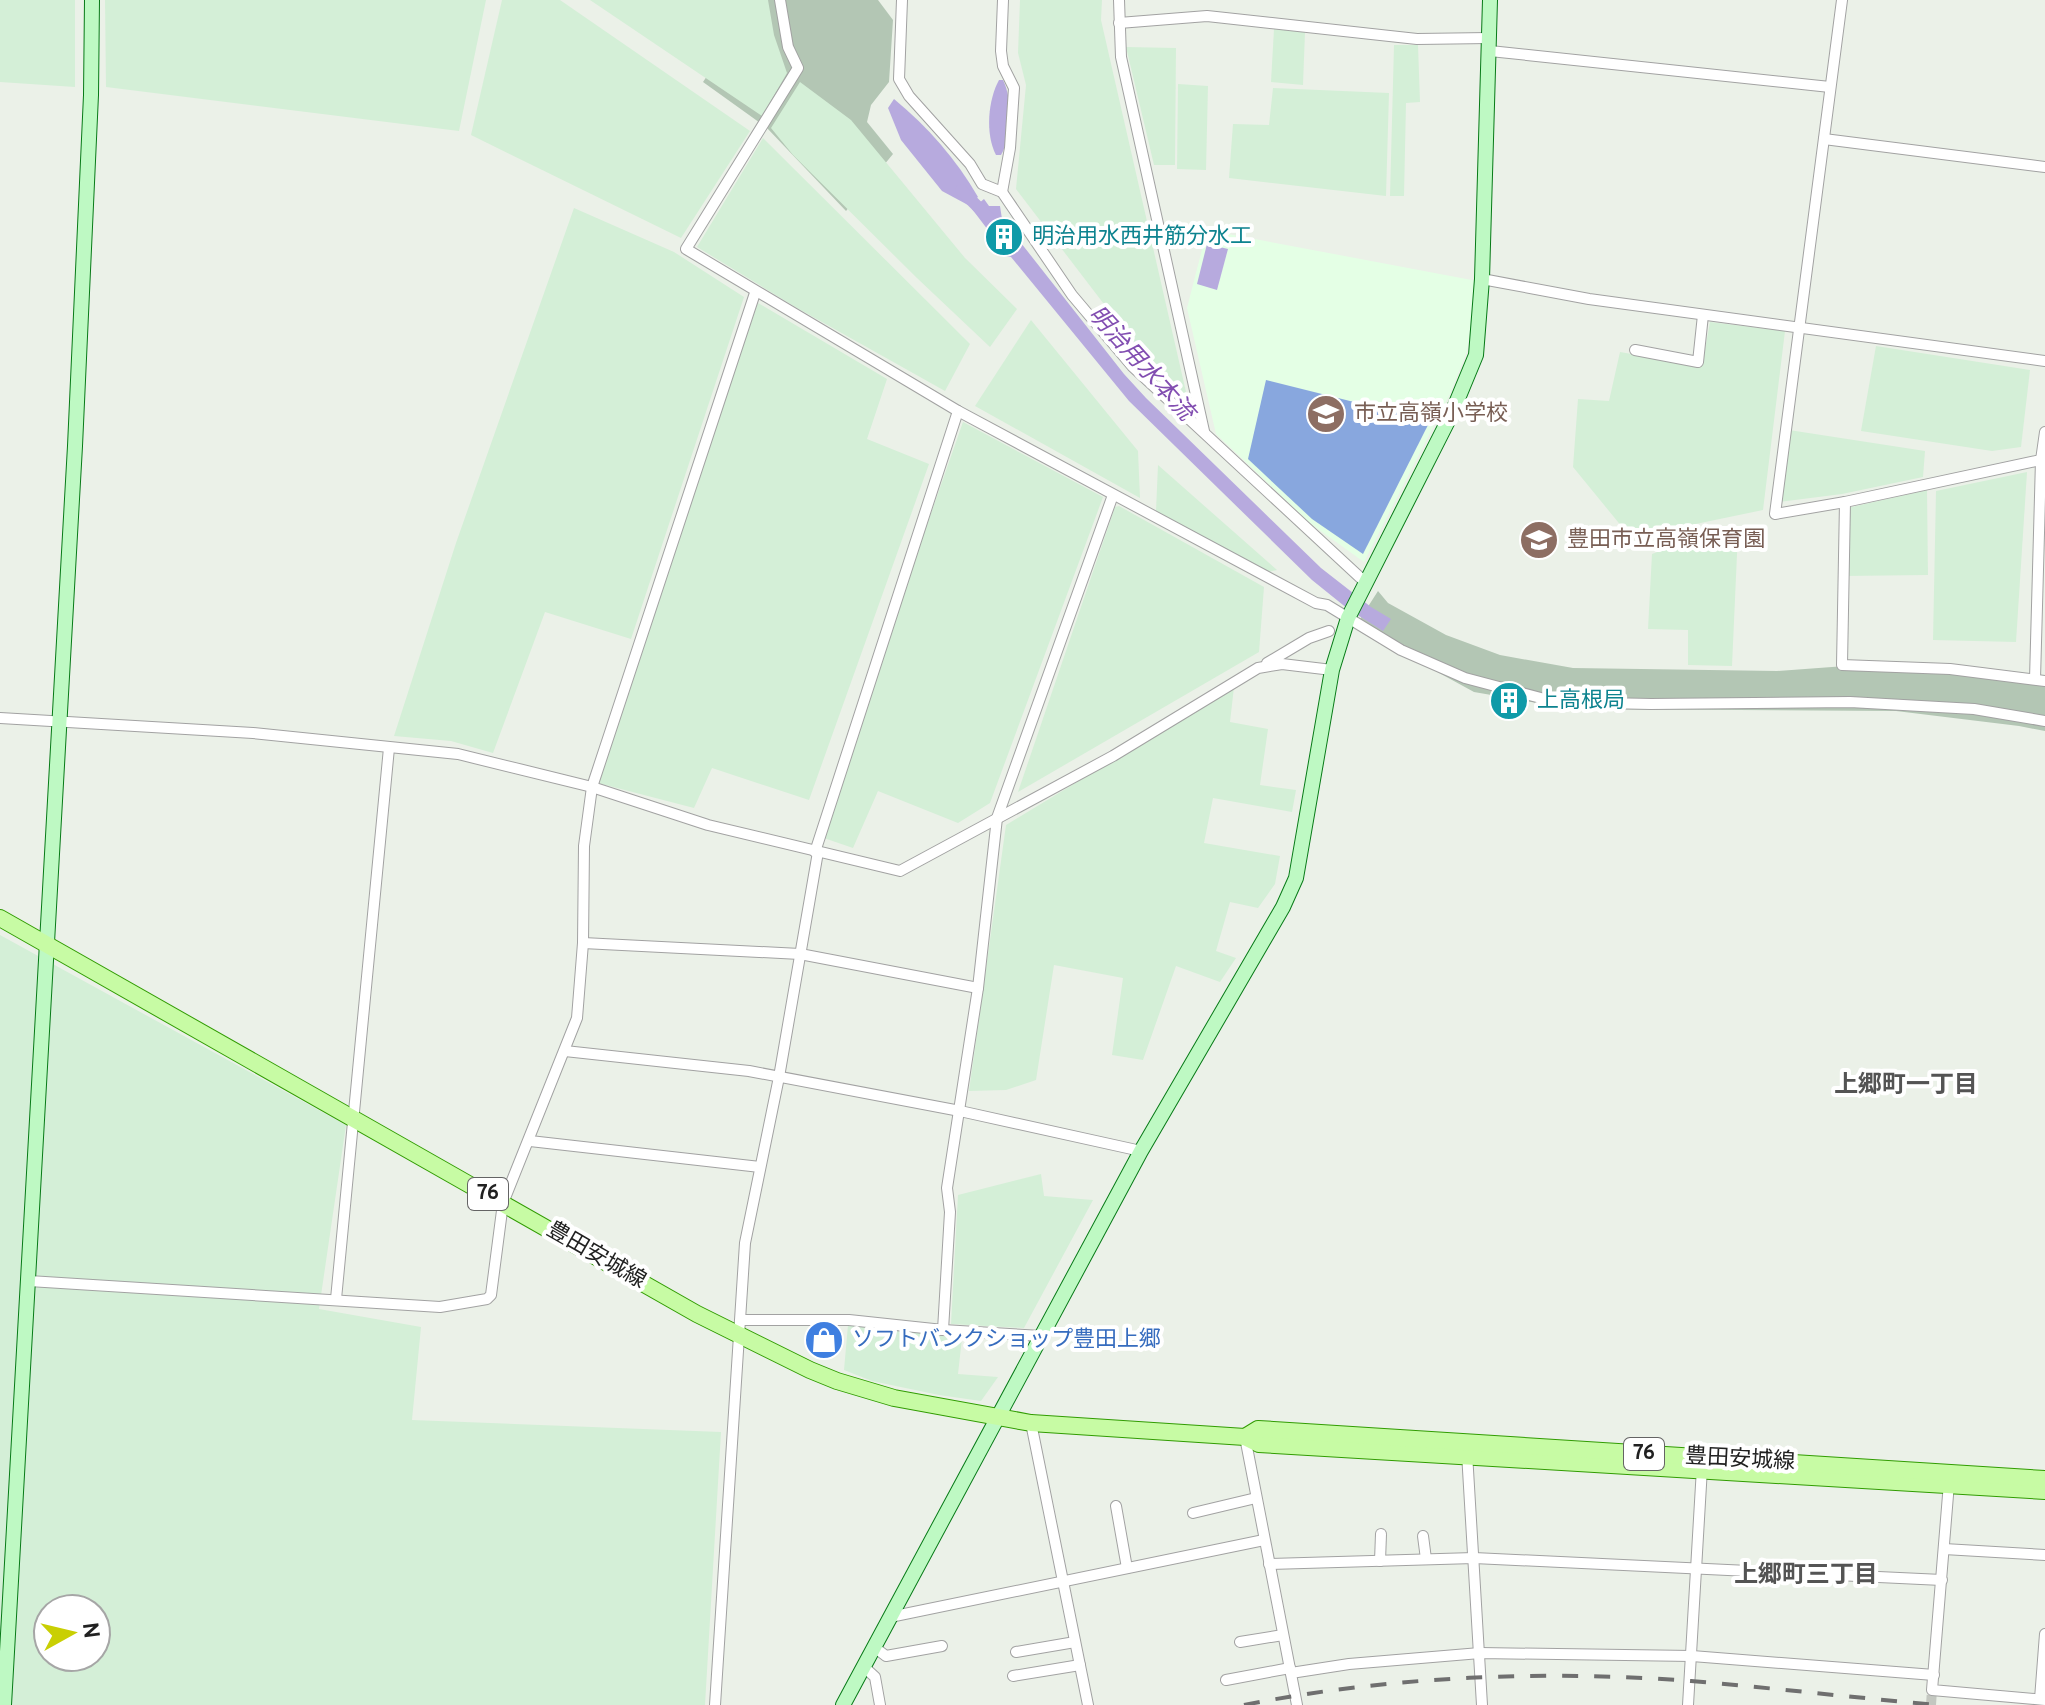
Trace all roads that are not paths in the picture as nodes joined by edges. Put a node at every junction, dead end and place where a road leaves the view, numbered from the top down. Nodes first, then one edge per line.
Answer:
1 (92, 0) edge
2 (780, 0) edge
3 (902, 0) edge
4 (1003, 0) edge
5 (1119, 0) edge
6 (1490, 0) edge
7 (1842, 0) edge
8 (1119, 23) junction
9 (1490, 44) junction
10 (1830, 87) junction
11 (1824, 139) junction
12 (2045, 167) edge
13 (1002, 192) junction
14 (1482, 279) junction
15 (755, 293) junction
16 (1703, 315) junction
17 (1799, 327) junction
18 (1635, 350) dead end
19 (2045, 361) edge
20 (958, 411) junction
21 (1204, 431) junction
22 (2045, 432) edge
23 (2043, 459) edge
24 (1113, 495) junction
25 (1845, 502) junction
26 (1363, 590) junction
27 (1349, 615) junction
28 (1329, 631) dead end
29 (1258, 668) junction
30 (1332, 670) junction
31 (2040, 680) edge
32 (0, 718) edge
33 (61, 720) junction
34 (2045, 721) edge
35 (389, 748) junction
36 (592, 787) junction
37 (997, 818) junction
38 (816, 852) junction
39 (0, 918) edge
40 (583, 943) junction
41 (46, 944) junction
42 (800, 954) junction
43 (978, 988) junction
44 (565, 1051) junction
45 (779, 1077) junction
46 (960, 1111) junction
47 (354, 1119) junction
48 (530, 1141) junction
49 (1141, 1151) junction
50 (760, 1167) junction
51 (503, 1203) junction
52 (29, 1281) junction
53 (336, 1299) junction
54 (740, 1328) junction
55 (943, 1330) junction
56 (1042, 1336) junction
57 (997, 1419) junction
58 (1031, 1423) junction
59 (1245, 1437) junction
60 (1466, 1450) junction
61 (1703, 1465) junction
62 (1949, 1479) junction
63 (2045, 1479) edge
64 (2045, 1491) edge
65 (1256, 1498) junction
66 (1116, 1506) dead end
67 (1193, 1513) dead end
68 (1381, 1534) dead end
69 (1423, 1536) dead end
70 (1264, 1540) junction
71 (1944, 1549) junction
72 (2045, 1555) edge
73 (1474, 1558) junction
74 (1426, 1559) junction
75 (1380, 1561) junction
76 (1269, 1564) junction
77 (1127, 1568) junction
78 (1698, 1568) junction
79 (1942, 1580) junction
80 (1064, 1581) junction
81 (890, 1617) junction
82 (2045, 1634) edge
83 (1283, 1635) junction
84 (1075, 1642) junction
85 (1240, 1642) dead end
86 (942, 1646) dead end
87 (874, 1647) junction
88 (1016, 1652) dead end
89 (1480, 1653) junction
90 (1692, 1656) junction
91 (1080, 1665) junction
92 (864, 1667) junction
93 (1290, 1671) junction
94 (1934, 1675) junction
95 (1013, 1676) dead end
96 (1226, 1680) dead end
97 (2042, 1700) edge
98 (4, 1705) edge
99 (715, 1705) edge
100 (843, 1705) edge
101 (880, 1705) edge
102 (1088, 1705) edge
103 (1297, 1705) edge
104 (1482, 1705) edge
105 (1688, 1705) edge

1 - 33 street
2 - 15 street
3 - 13 street
4 - 13 street
5 - 8 street
6 - 9 street
7 - 10 street
8 - 9 street
8 - 21 street
9 - 10 street
9 - 14 street
10 - 11 street
11 - 12 street
11 - 17 street
13 - 21 street
14 - 16 street
14 - 26 street
15 - 20 street
15 - 36 street
16 - 17 street
16 - 18 street
17 - 19 street
17 - 25 street
20 - 24 street
20 - 38 street
21 - 26 street
22 - 23 street
23 - 25 street
23 - 31 street
24 - 27 street
24 - 37 street
25 - 31 street
26 - 27 street
27 - 30 street
27 - 34 street
28 - 29 street
29 - 30 street
29 - 37 street
30 - 49 street
32 - 33 street
33 - 35 street
33 - 41 street
35 - 36 street
35 - 47 street
36 - 38 street
36 - 40 street
37 - 38 street
37 - 43 street
38 - 42 street
39 - 41 main road, 豊田安城線 / 76
40 - 42 street
40 - 44 street
41 - 47 main road, 豊田安城線 / 76
41 - 52 street
42 - 43 street
42 - 45 street
43 - 46 street
44 - 45 street
44 - 48 street
45 - 46 street
45 - 50 street
46 - 49 street
46 - 55 street
47 - 51 main road, 豊田安城線 / 76
47 - 53 street
48 - 50 street
48 - 51 street
49 - 56 street
50 - 54 street
51 - 53 street
51 - 54 main road, 豊田安城線 / 76
52 - 53 street
52 - 98 street
54 - 55 street
54 - 57 main road, 豊田安城線 / 76
54 - 99 street
55 - 56 street
56 - 57 street
57 - 58 main road, 豊田安城線 / 76
57 - 81 street
58 - 59 main road, 豊田安城線 / 76
58 - 80 street
59 - 60 main road, 豊田安城線 / 76
59 - 65 street
60 - 61 main road, 豊田安城線 / 76
60 - 73 street
61 - 62 main road, 豊田安城線 / 76
61 - 78 street
62 - 63 main road, 豊田安城線 / 76
62 - 64 main road, 豊田安城線 / 76
62 - 71 street
65 - 67 street
65 - 70 street
66 - 77 street
68 - 75 street
69 - 74 street
70 - 76 street
70 - 77 street
71 - 72 street
71 - 79 street
73 - 74 street
73 - 78 street
73 - 89 street
74 - 75 street
75 - 76 street
76 - 83 street
77 - 80 street
78 - 79 street
78 - 90 street
79 - 94 street
80 - 81 street
80 - 84 street
81 - 87 street
82 - 97 street
83 - 85 street
83 - 93 street
84 - 88 street
84 - 91 street
86 - 87 street
87 - 92 street
89 - 90 street
89 - 93 street
89 - 104 street
90 - 94 street
90 - 105 street
91 - 95 street
91 - 102 street
92 - 100 street
92 - 101 street
93 - 96 street
93 - 103 street
94 - 97 street

